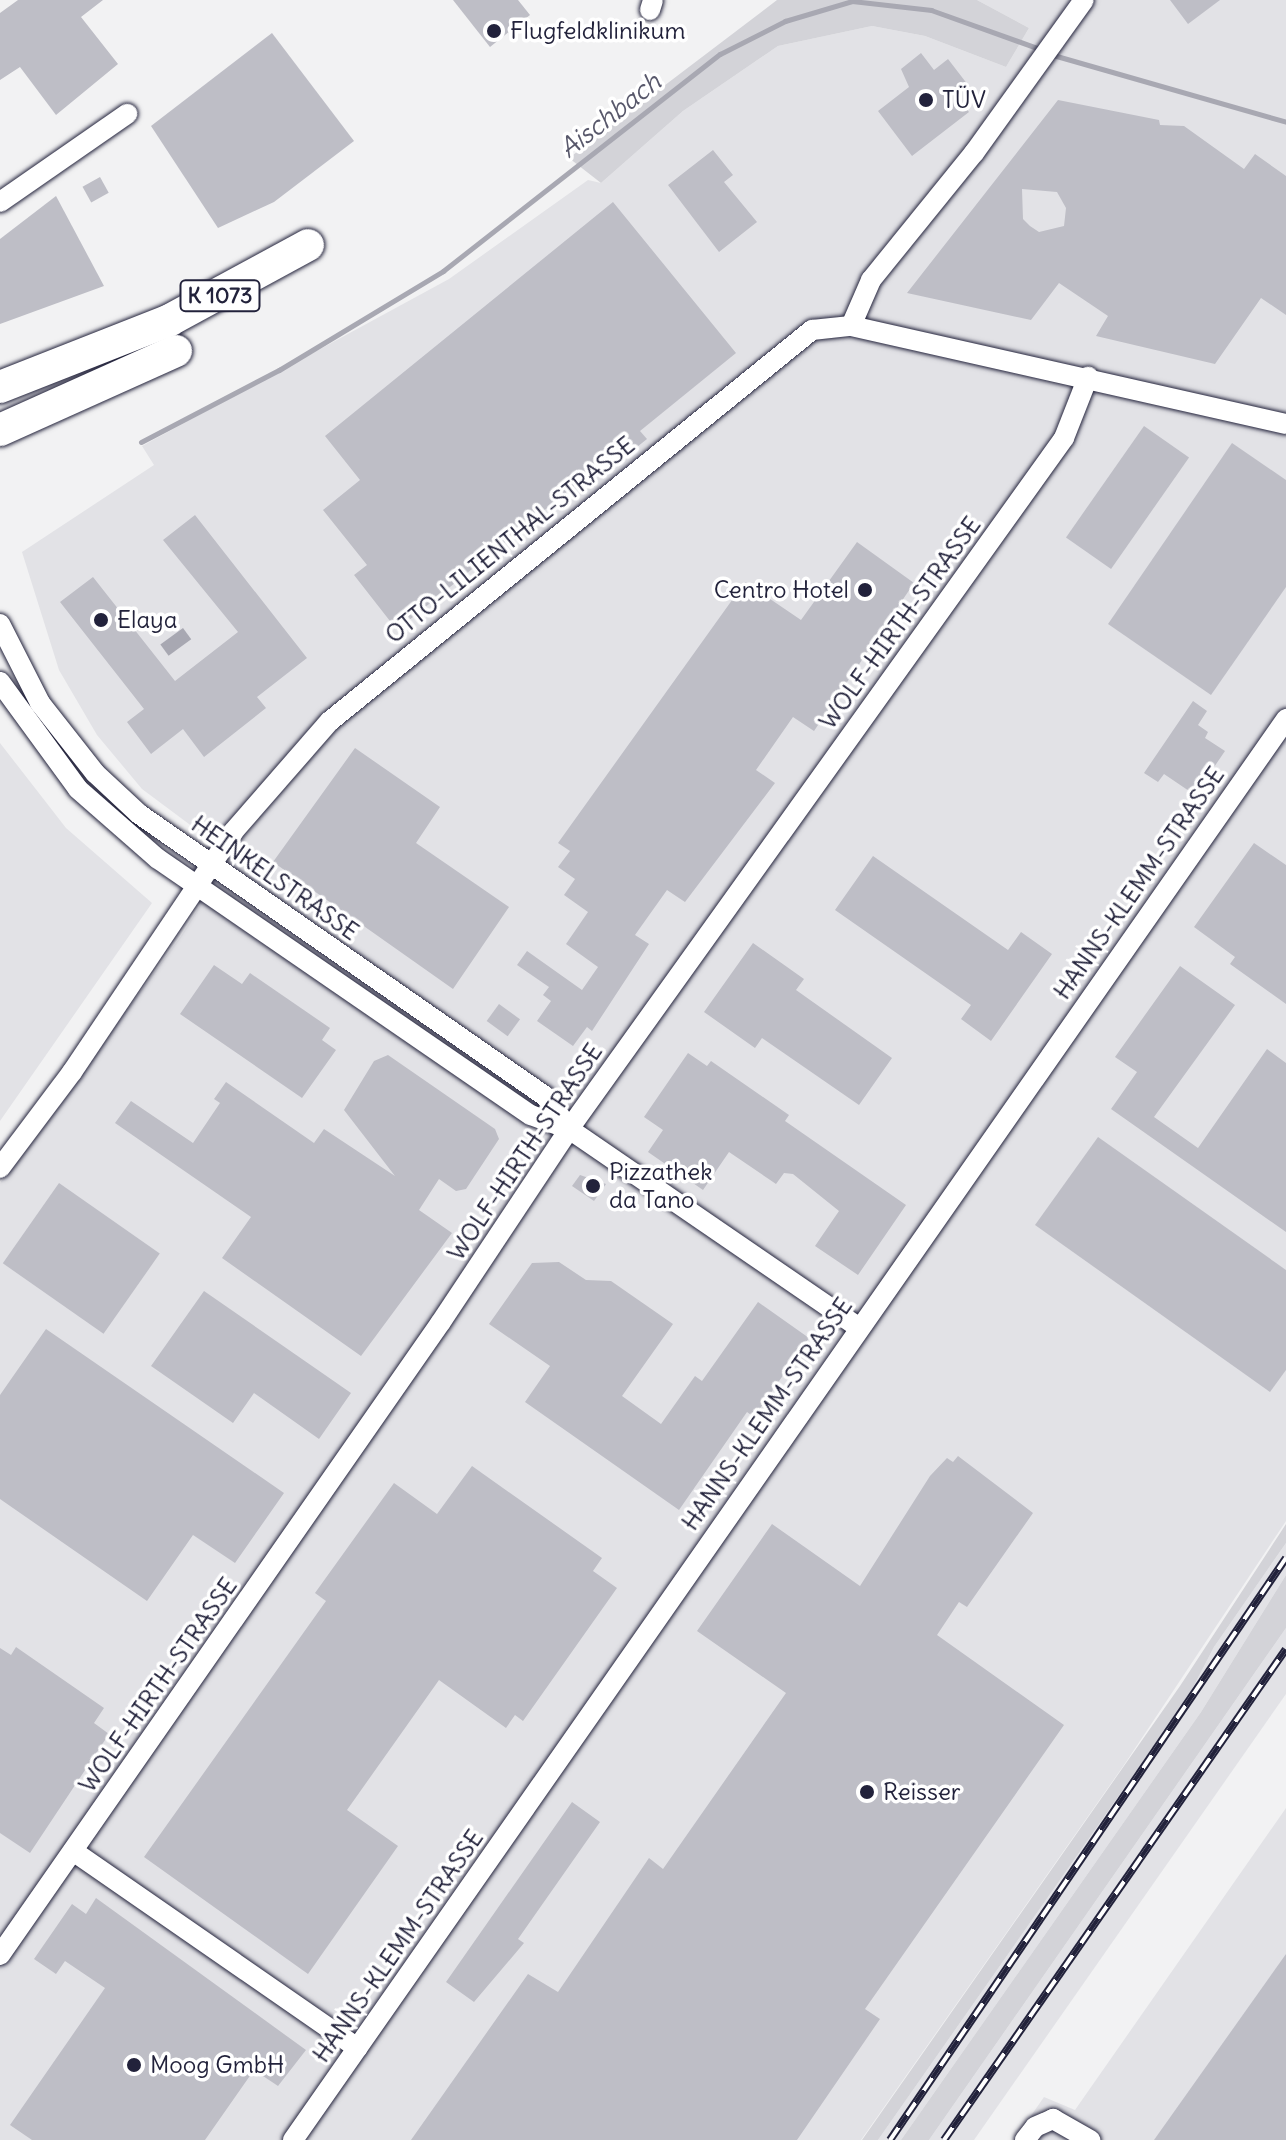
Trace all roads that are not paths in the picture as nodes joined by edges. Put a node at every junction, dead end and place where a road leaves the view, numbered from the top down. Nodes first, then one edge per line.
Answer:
1 (1084, 0) edge
2 (127, 114) dead end
3 (0, 202) edge
4 (308, 245) dead end
5 (851, 326) junction
6 (176, 351) dead end
7 (1088, 377) junction
8 (0, 387) edge
9 (1286, 424) edge
10 (0, 430) edge
11 (0, 624) edge
12 (0, 682) edge
13 (1286, 719) edge
14 (211, 866) junction
15 (198, 887) junction
16 (569, 1129) junction
17 (0, 1168) edge
18 (858, 1327) junction
19 (73, 1851) junction
20 (0, 1955) edge
21 (357, 2048) junction
22 (293, 2140) edge
23 (1025, 2140) edge
24 (1090, 2140) edge

1 - 5 street
2 - 3 street
4 - 8 main road, K 1073
5 - 7 street
5 - 14 street, OTTO-LILIENTHAL-STRASSE
6 - 10 main road
7 - 9 street
7 - 16 street, WOLF-HIRTH-STRASSE
11 - 14 street, HEINKELSTRASSE
12 - 15 street, HEINKELSTRASSE
13 - 18 street, HANNS-KLEMM-STRASSE
14 - 15 street, OTTO-LILIENTHAL-STRASSE
14 - 16 street, HEINKELSTRASSE
15 - 16 street, HEINKELSTRASSE
15 - 17 street, OTTO-LILIENTHAL-STRASSE
16 - 18 street, HEINKELSTRASSE
16 - 19 street, WOLF-HIRTH-STRASSE
18 - 21 street, HANNS-KLEMM-STRASSE
19 - 20 street, WOLF-HIRTH-STRASSE
19 - 21 street
21 - 22 street, HANNS-KLEMM-STRASSE
23 - 24 street

